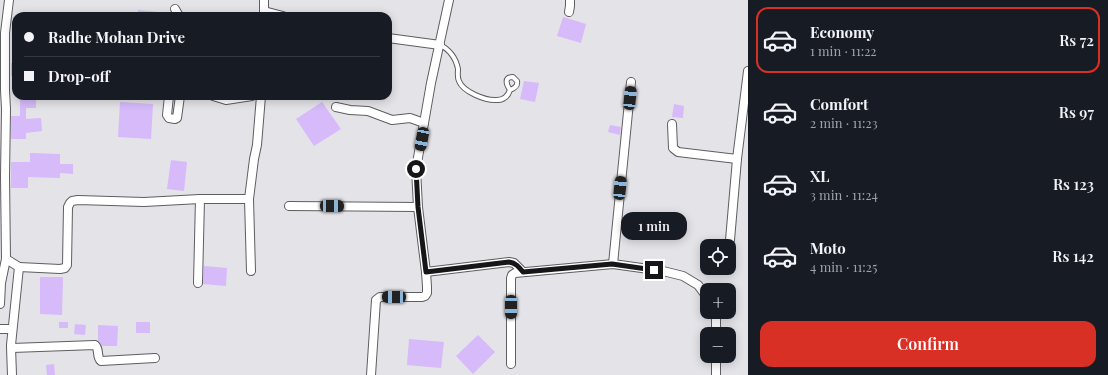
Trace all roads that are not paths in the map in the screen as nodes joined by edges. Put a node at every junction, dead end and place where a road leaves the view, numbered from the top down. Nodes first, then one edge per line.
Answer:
1 (9, 0) edge
2 (264, 0) edge
3 (449, 0) edge
4 (570, 0) edge
5 (264, 12) edge
6 (569, 12) dead end
7 (392, 39) edge
8 (440, 45) junction
9 (748, 71) edge
10 (631, 82) dead end
11 (510, 90) dead end
12 (169, 100) edge
13 (179, 100) edge
14 (261, 100) edge
15 (336, 107) dead end
16 (424, 123) junction
17 (672, 124) dead end
18 (737, 158) junction
19 (2, 176) edge
20 (200, 198) junction
21 (249, 199) junction
22 (289, 206) dead end
23 (418, 207) junction
24 (730, 239) edge
25 (6, 258) junction
26 (612, 264) junction
27 (19, 267) junction
28 (251, 271) dead end
29 (426, 272) junction
30 (523, 272) junction
31 (0, 283) edge
32 (198, 283) dead end
33 (700, 288) edge
34 (0, 304) edge
35 (0, 329) edge
36 (12, 329) junction
37 (11, 347) junction
38 (155, 358) dead end
39 (716, 363) edge
40 (511, 364) dead end
41 (12, 375) edge
42 (371, 375) edge
43 (716, 375) edge

1 - 19 street
2 - 5 street
3 - 8 street
4 - 6 street
7 - 8 street
8 - 11 lane
8 - 16 street
9 - 18 street
10 - 26 street
12 - 13 street
14 - 21 street
15 - 16 street
16 - 23 street
17 - 18 street
18 - 24 street
19 - 25 street
20 - 21 street
20 - 27 street
20 - 32 street
21 - 28 street
22 - 23 street
23 - 29 street
25 - 27 street
25 - 31 street
26 - 30 street
26 - 33 street
27 - 36 street
29 - 30 street
29 - 42 street
30 - 40 street
31 - 34 street
35 - 36 street
36 - 37 street
37 - 38 street
37 - 41 street
39 - 43 street

